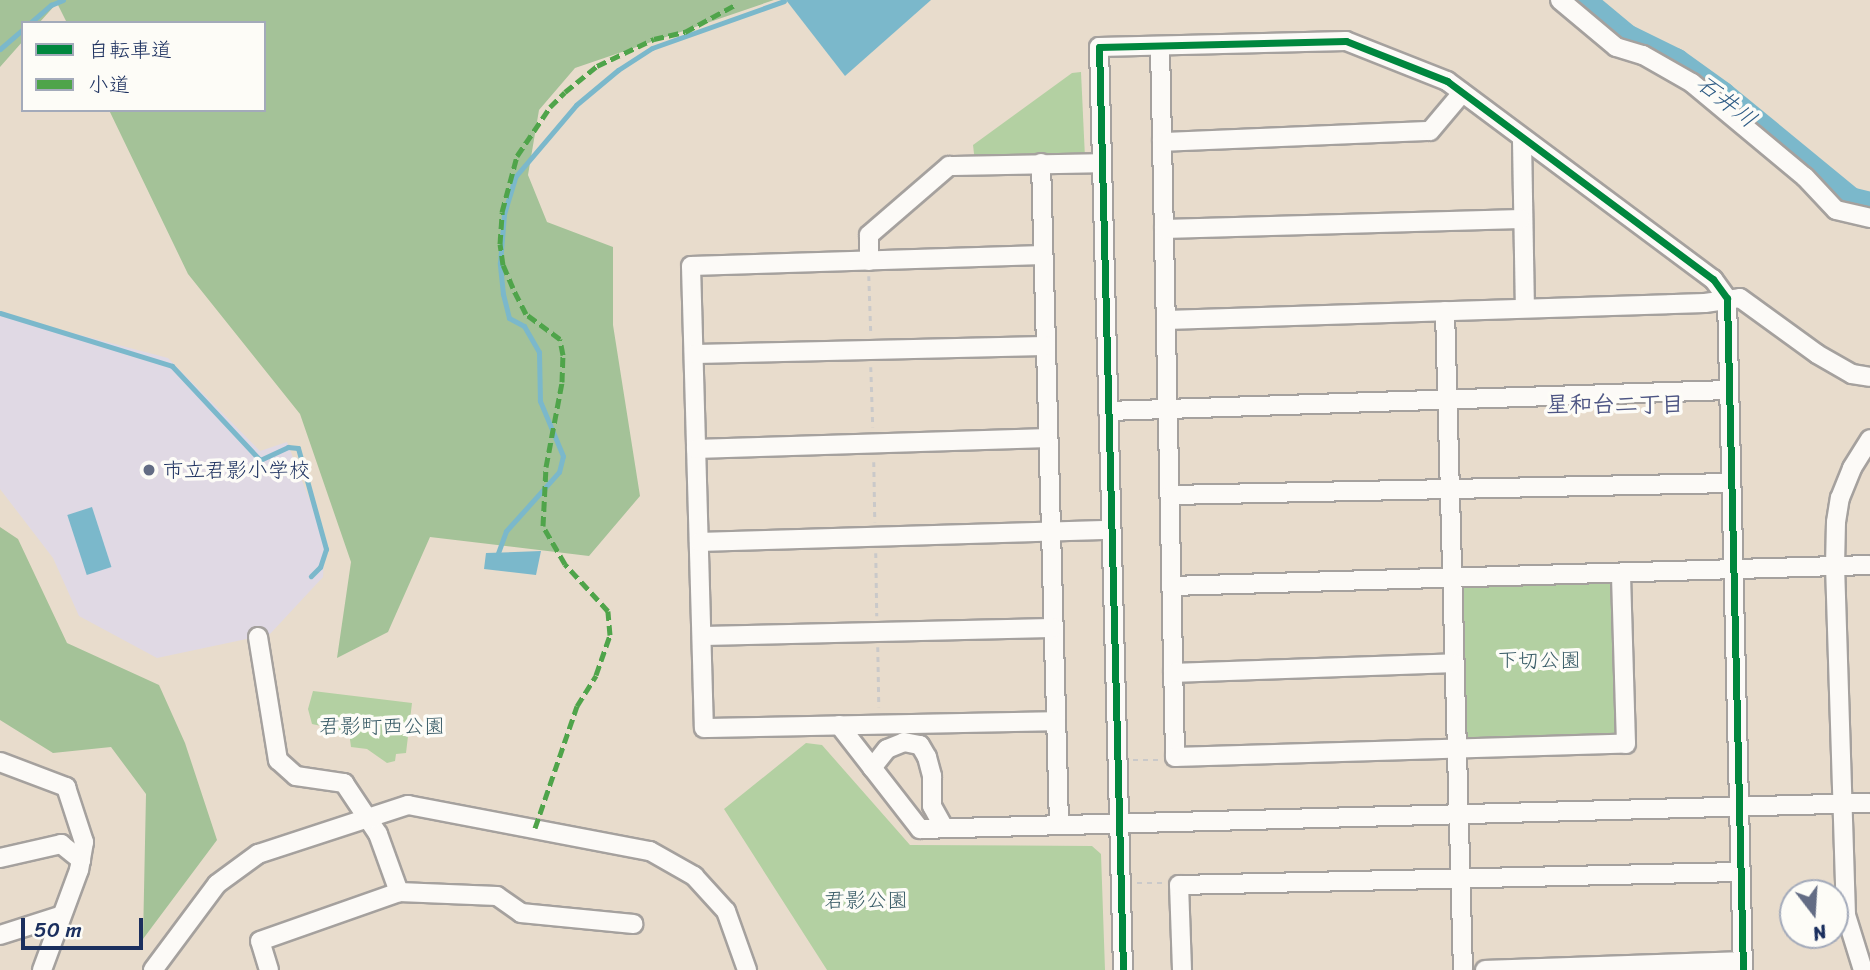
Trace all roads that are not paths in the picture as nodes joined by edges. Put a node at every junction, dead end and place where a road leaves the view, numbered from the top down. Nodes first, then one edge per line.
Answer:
1 (1560, 0) edge
2 (1160, 46) junction
3 (1462, 93) junction
4 (1522, 140) junction
5 (1162, 142) junction
6 (1041, 163) junction
7 (1102, 163) junction
8 (1870, 218) edge
9 (1521, 219) junction
10 (1164, 229) junction
11 (1043, 255) junction
12 (869, 261) junction
13 (1727, 298) junction
14 (1524, 308) junction
15 (1445, 311) junction
16 (1166, 320) junction
17 (1046, 346) junction
18 (694, 354) junction
19 (1870, 377) edge
20 (1729, 390) junction
21 (1448, 397) junction
22 (1168, 408) junction
23 (1108, 411) junction
24 (1048, 438) junction
25 (1870, 439) edge
26 (696, 449) junction
27 (1731, 483) junction
28 (1450, 489) junction
29 (1171, 495) junction
30 (1111, 530) junction
31 (1052, 531) junction
32 (699, 542) junction
33 (1870, 565) edge
34 (1835, 566) junction
35 (1733, 569) junction
36 (1621, 573) junction
37 (1451, 579) junction
38 (1171, 586) junction
39 (1053, 628) junction
40 (702, 636) junction
41 (258, 637) dead end
42 (1454, 663) junction
43 (1173, 673) junction
44 (1056, 721) junction
45 (839, 725) junction
46 (1457, 750) junction
47 (0, 762) edge
48 (872, 768) junction
49 (1844, 803) junction
50 (1870, 803) edge
51 (1739, 804) junction
52 (1458, 812) junction
53 (366, 818) junction
54 (1119, 822) junction
55 (1059, 823) junction
56 (944, 828) junction
57 (0, 858) edge
58 (81, 860) junction
59 (1741, 872) junction
60 (1460, 878) junction
61 (399, 892) junction
62 (60, 916) junction
63 (633, 924) dead end
64 (0, 935) edge
65 (1743, 966) edge
66 (41, 970) edge
67 (153, 970) edge
68 (269, 970) edge
69 (747, 970) edge
70 (1123, 970) edge
71 (1182, 970) edge
72 (1463, 970) edge
73 (1485, 970) edge
74 (1863, 970) edge

1 - 8 street
2 - 3 street
2 - 5 street
2 - 7 street
3 - 4 street
3 - 5 street
4 - 9 street
4 - 13 street
5 - 10 street
6 - 7 street
6 - 11 street
6 - 12 street
7 - 23 street
9 - 10 street
9 - 14 street
10 - 16 street
11 - 12 street
11 - 17 street
12 - 18 street
13 - 14 street
13 - 19 street
13 - 20 street
14 - 15 street
15 - 16 street
15 - 21 street
16 - 22 street
17 - 18 street
17 - 24 street
18 - 26 street
20 - 21 street
20 - 27 street
21 - 22 street
21 - 28 street
22 - 23 street
22 - 29 street
23 - 30 street
24 - 26 street
24 - 31 street
25 - 34 street
26 - 32 street
27 - 28 street
27 - 35 street
28 - 29 street
28 - 37 street
29 - 38 street
30 - 31 street
30 - 54 street
31 - 32 street
31 - 39 street
32 - 40 street
33 - 34 street
34 - 35 street
34 - 49 street
35 - 36 street
35 - 51 street
36 - 37 street
36 - 46 street
37 - 38 street
37 - 42 street
38 - 43 street
39 - 40 street
39 - 44 street
40 - 45 street
41 - 53 street
42 - 43 street
42 - 46 street
43 - 46 street
44 - 45 street
44 - 55 street
45 - 48 street
46 - 52 street
47 - 58 street
48 - 56 street
48 - 56 street
49 - 50 street
49 - 51 street
49 - 74 street
51 - 52 street
51 - 59 street
52 - 54 street
52 - 60 street
53 - 61 street
53 - 67 street
53 - 69 street
54 - 55 street
54 - 70 street
55 - 56 street
57 - 58 street
58 - 62 street
59 - 60 street
59 - 65 street
60 - 71 street
60 - 72 street
61 - 63 street
61 - 68 street
62 - 64 street
62 - 66 street
65 - 73 street

